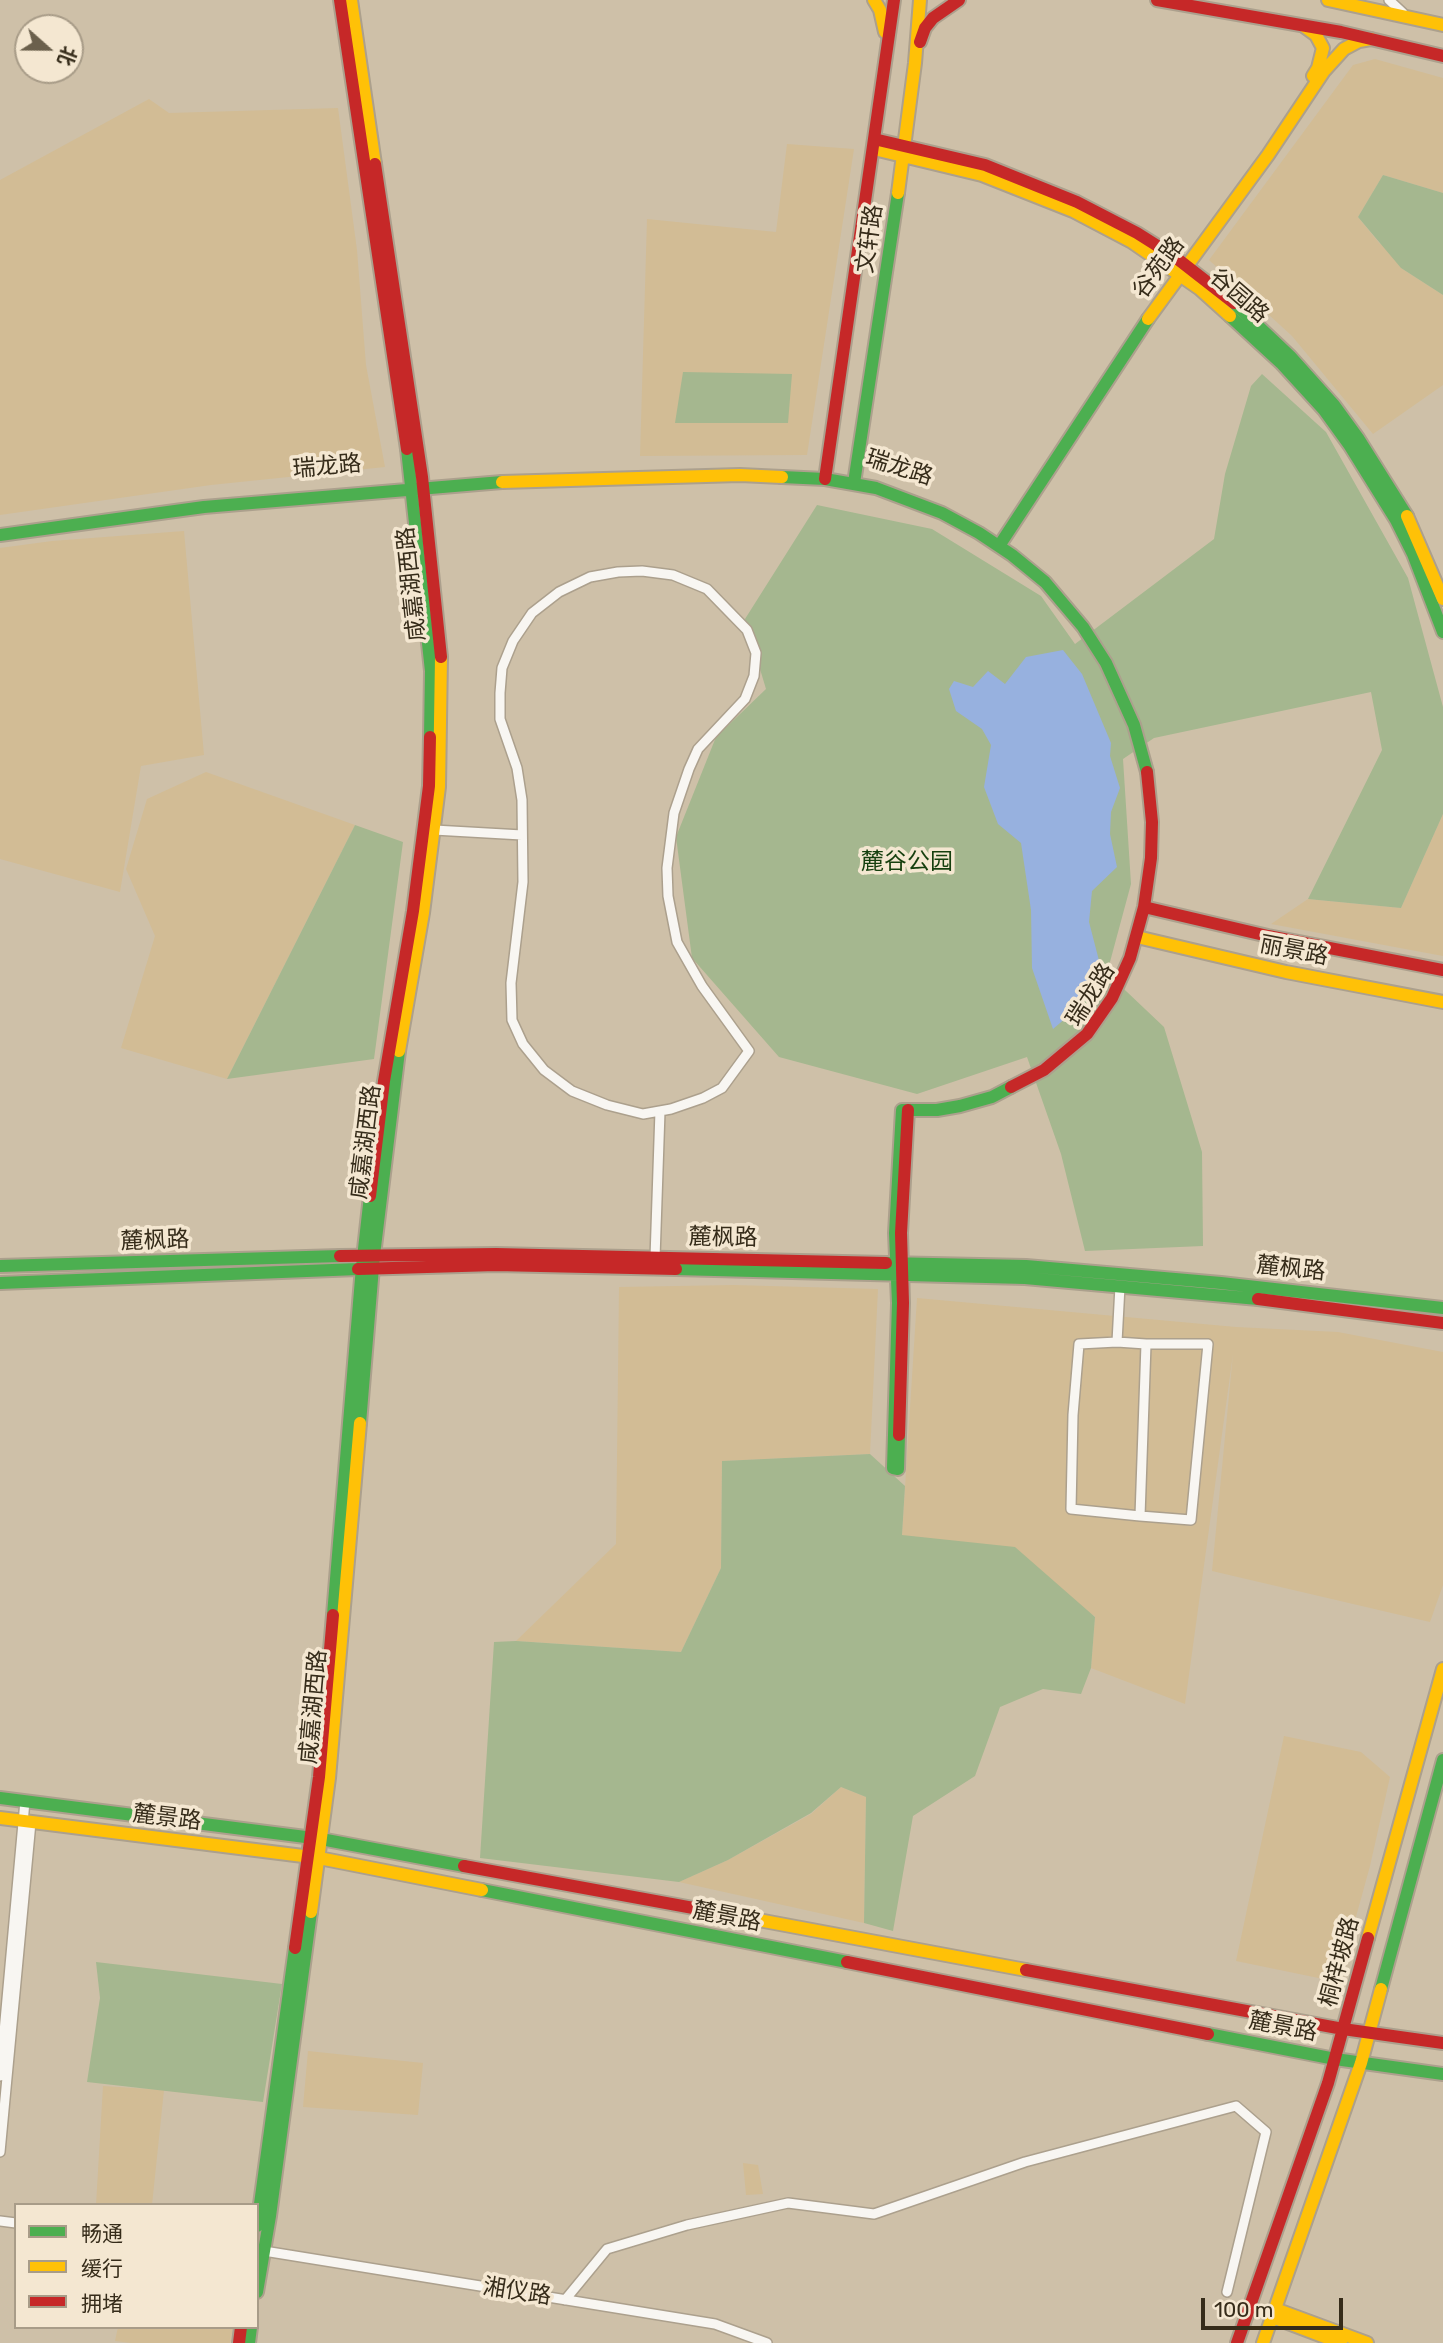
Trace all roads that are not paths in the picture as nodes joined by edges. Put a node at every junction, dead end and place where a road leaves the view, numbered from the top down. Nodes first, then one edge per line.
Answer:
1 (340, 0) edge
2 (351, 0) edge
3 (874, 0) edge
4 (894, 0) edge
5 (920, 0) edge
6 (959, 0) edge
7 (1157, 0) edge
8 (1328, 0) edge
9 (1389, 0) edge
10 (1409, 17) junction
11 (1302, 25) junction
12 (1443, 26) edge
13 (1375, 39) junction
14 (1443, 56) edge
15 (885, 57) junction
16 (915, 63) junction
17 (874, 144) junction
18 (904, 150) junction
19 (1180, 268) junction
20 (825, 475) junction
21 (855, 479) junction
22 (417, 484) junction
23 (0, 528) edge
24 (0, 535) edge
25 (998, 541) junction
26 (1443, 599) edge
27 (1443, 632) edge
28 (434, 830) junction
29 (522, 835) junction
30 (1148, 908) junction
31 (1140, 937) junction
32 (1443, 970) edge
33 (1443, 1002) edge
34 (660, 1111) junction
35 (655, 1258) junction
36 (368, 1262) junction
37 (0, 1266) edge
38 (899, 1269) junction
39 (0, 1283) edge
40 (1120, 1286) junction
41 (1443, 1308) edge
42 (1443, 1323) edge
43 (1117, 1342) junction
44 (1146, 1344) junction
45 (1140, 1516) junction
46 (1443, 1669) edge
47 (1443, 1760) edge
48 (0, 1798) edge
49 (25, 1801) junction
50 (0, 1818) edge
51 (28, 1821) junction
52 (316, 1838) junction
53 (314, 1858) junction
54 (1343, 2029) junction
55 (1369, 2031) junction
56 (1443, 2043) edge
57 (1335, 2059) junction
58 (1361, 2063) junction
59 (1443, 2074) edge
60 (0, 2076) edge
61 (0, 2152) edge
62 (259, 2214) edge
63 (264, 2251) junction
64 (259, 2280) edge
65 (1227, 2292) dead end
66 (565, 2300) junction
67 (1273, 2313) junction
68 (767, 2343) edge
69 (1237, 2343) edge
70 (1263, 2343) edge
71 (1341, 2343) edge
72 (1367, 2343) edge

1 - 22 main road, 咸嘉湖西路
2 - 22 main road, 咸嘉湖西路
3 - 15 main road
4 - 15 main road, 文轩路
5 - 16 main road, 文轩路
6 - 16 main road
7 - 11 main road
8 - 10 main road
9 - 10 street
10 - 12 main road
11 - 13 main road
11 - 19 main road, 谷苑路
13 - 14 main road
13 - 19 main road, 谷苑路
15 - 17 main road, 文轩路
16 - 18 main road, 文轩路
17 - 18 main road, 谷园路
17 - 20 main road, 文轩路
18 - 19 main road, 谷园路
18 - 21 main road, 文轩路
19 - 25 main road, 谷苑路
19 - 26 main road, 谷园路
19 - 27 main road, 谷园路
20 - 21 main road, 瑞龙路
20 - 22 main road, 瑞龙路
21 - 25 main road, 瑞龙路
22 - 23 main road, 瑞龙路
22 - 24 main road, 瑞龙路
22 - 28 main road, 咸嘉湖西路
22 - 36 main road, 咸嘉湖西路
25 - 30 main road, 瑞龙路
28 - 29 street
28 - 36 main road, 咸嘉湖西路
29 - 34 street
29 - 34 street
30 - 31 main road, 瑞龙路
30 - 32 main road, 丽景路
31 - 33 main road, 丽景路
31 - 38 main road, 瑞龙路
34 - 35 street
35 - 36 main road, 麓枫路
35 - 38 main road, 麓枫路
36 - 37 main road, 麓枫路
36 - 38 main road
36 - 39 main road
36 - 52 main road, 咸嘉湖西路
38 - 38 main road
38 - 40 main road
38 - 41 main road, 麓枫路
40 - 42 main road
40 - 43 street
43 - 44 street
43 - 45 street
44 - 45 street
44 - 45 street
46 - 54 main road, 桐梓坡路
47 - 55 main road, 桐梓坡路
48 - 49 main road, 麓景路
49 - 51 street
49 - 52 main road, 麓景路
50 - 51 main road, 麓景路
51 - 53 main road, 麓景路
51 - 60 street
51 - 61 street
52 - 53 main road, 咸嘉湖西路
52 - 54 main road, 麓景路
53 - 57 main road, 麓景路
53 - 62 main road, 咸嘉湖西路
53 - 63 main road, 咸嘉湖西路
54 - 55 main road, 麓景路
54 - 57 main road, 桐梓坡路
55 - 56 main road, 麓景路
55 - 58 main road, 桐梓坡路
57 - 58 main road, 麓景路
57 - 69 main road, 桐梓坡路
58 - 59 main road, 麓景路
58 - 67 main road, 桐梓坡路
63 - 64 main road, 咸嘉湖西路
63 - 66 street, 湘仪路
65 - 66 street
66 - 68 street, 湘仪路
67 - 70 main road, 桐梓坡路
67 - 71 main road
67 - 72 main road

